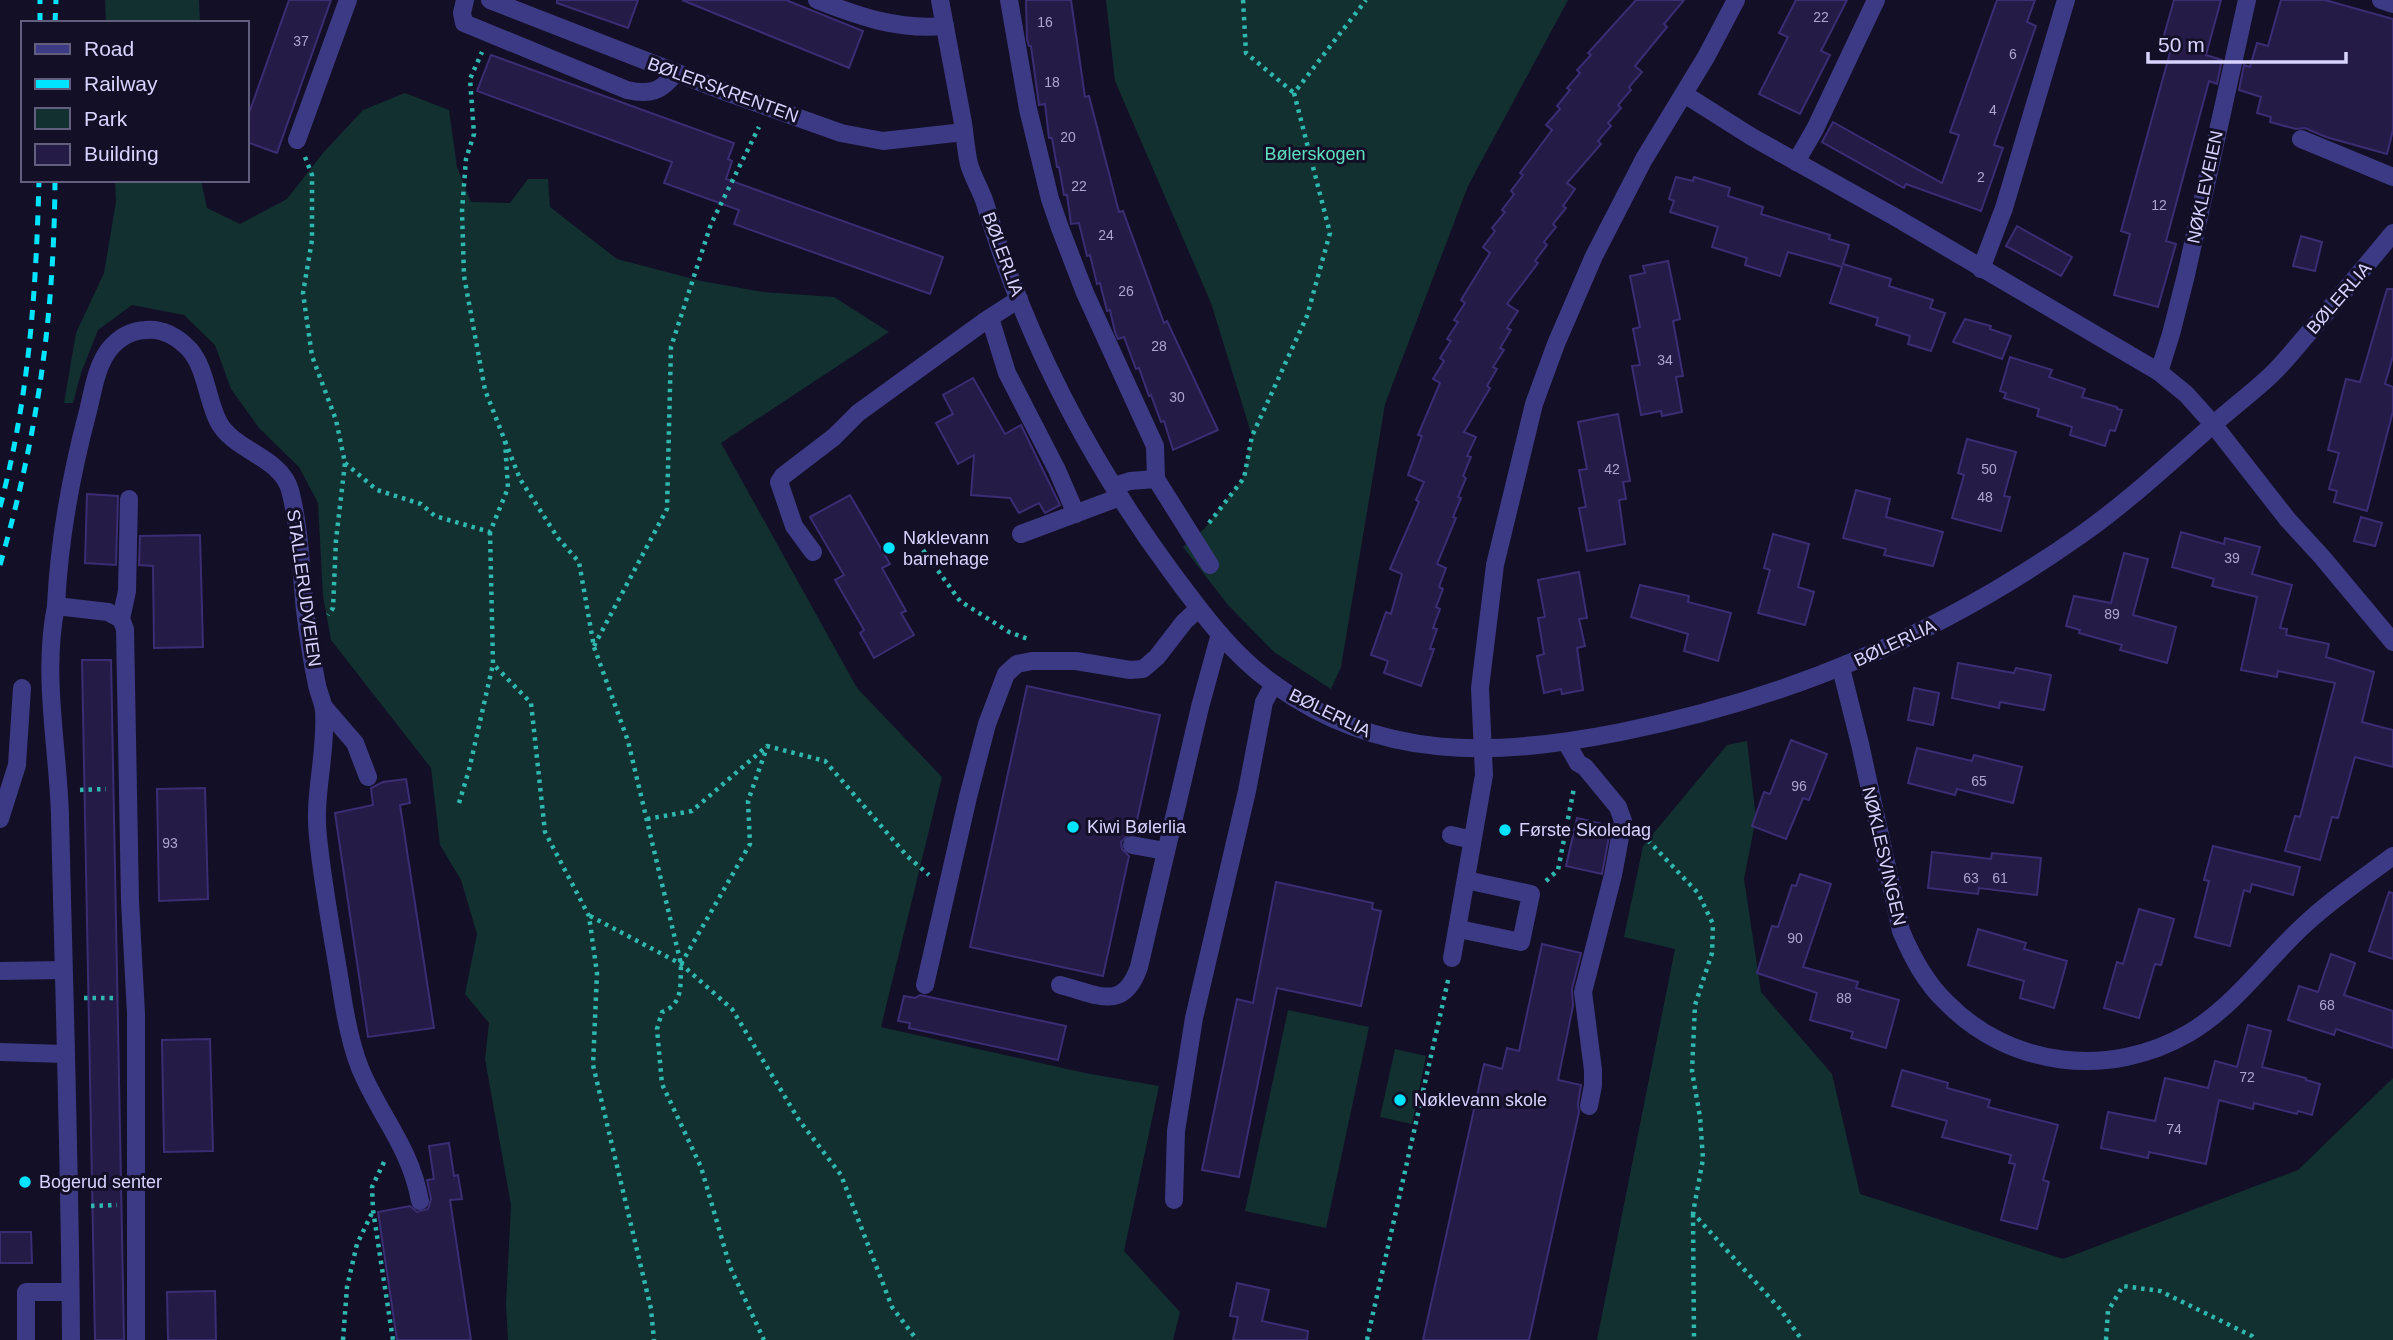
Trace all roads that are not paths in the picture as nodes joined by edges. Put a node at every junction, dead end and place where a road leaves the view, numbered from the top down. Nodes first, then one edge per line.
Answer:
1 (348, 0) edge
2 (465, 0) edge
3 (490, 0) edge
4 (817, 0) edge
5 (940, 0) edge
6 (1009, 0) edge
7 (1735, 0) edge
8 (1876, 0) edge
9 (2066, 0) edge
10 (2247, 0) edge
11 (2381, 0) edge
12 (2393, 4) edge
13 (515, 5) edge
14 (945, 26) junction
15 (675, 73) junction
16 (1684, 94) junction
17 (964, 132) junction
18 (297, 139) road end
19 (2301, 139) dead end
20 (1797, 162) junction
21 (2393, 177) edge
22 (2393, 233) edge
23 (1981, 269) junction
24 (1019, 299) junction
25 (990, 318) junction
26 (2159, 372) junction
27 (2213, 424) junction
28 (1156, 479) junction
29 (1117, 492) junction
30 (129, 499) dead end
31 (1076, 514) junction
32 (1021, 534) dead end
33 (813, 552) dead end
34 (1210, 565) dead end
35 (56, 606) junction
36 (1198, 609) junction
37 (121, 619) junction
38 (1220, 634) junction
39 (2393, 642) edge
40 (1840, 668) junction
41 (1274, 684) junction
42 (22, 688) dead end
43 (324, 707) junction
44 (1566, 742) junction
45 (1483, 749) junction
46 (368, 778) dead end
47 (0, 819) edge
48 (1451, 835) dead end
49 (1472, 840) junction
50 (1132, 845) dead end
51 (1166, 851) junction
52 (2393, 856) edge
53 (1466, 880) junction
54 (1459, 929) junction
55 (1452, 958) road end
56 (63, 970) junction
57 (0, 971) edge
58 (925, 985) dead end
59 (1060, 985) dead end
60 (0, 1052) edge
61 (65, 1054) junction
62 (1589, 1106) dead end
63 (1174, 1200) dead end
64 (421, 1201) dead end
65 (71, 1292) junction
66 (26, 1340) edge
67 (71, 1340) edge
68 (136, 1340) edge

1 - 18 street
2 - 15 street
3 - 13 street, BØLERSKRENTEN
4 - 14 street
5 - 14 street, BØLERLIA
6 - 28 street
7 - 16 street
8 - 20 street
9 - 23 street
10 - 26 street, NØKLEVEIEN
11 - 12 street
13 - 15 street, BØLERSKRENTEN
14 - 17 street, BØLERLIA
15 - 17 street, BØLERSKRENTEN
16 - 20 street
16 - 45 street
17 - 24 street, BØLERLIA
19 - 21 street
20 - 23 street
22 - 27 street, BØLERLIA
23 - 26 street
24 - 25 street
24 - 29 street, BØLERLIA
25 - 31 street
25 - 33 street
26 - 27 street
27 - 39 street
27 - 40 street, BØLERLIA
28 - 29 street
28 - 34 street
29 - 31 street
29 - 36 street, BØLERLIA
30 - 37 street
31 - 32 street
35 - 37 street
35 - 43 street, STALLERUDVEIEN
35 - 56 street, STALLERUDVEIEN
36 - 38 street, BØLERLIA
36 - 58 street
37 - 68 street
38 - 41 street, BØLERLIA
38 - 51 street
40 - 44 street, BØLERLIA
40 - 52 street, NØKLESVINGEN
41 - 45 street, BØLERLIA
41 - 63 street, BØLERLIA
42 - 47 street
43 - 46 street
43 - 64 street, STALLERUDVEIEN
44 - 45 street, BØLERLIA
44 - 62 street
45 - 49 street
48 - 49 street
49 - 53 street
50 - 51 street
51 - 59 street
53 - 54 street
53 - 54 street
54 - 55 street
56 - 57 street
56 - 61 street, STALLERUDVEIEN
60 - 61 street
61 - 65 street, STALLERUDVEIEN
65 - 66 street
65 - 67 street, STALLERUDVEIEN

